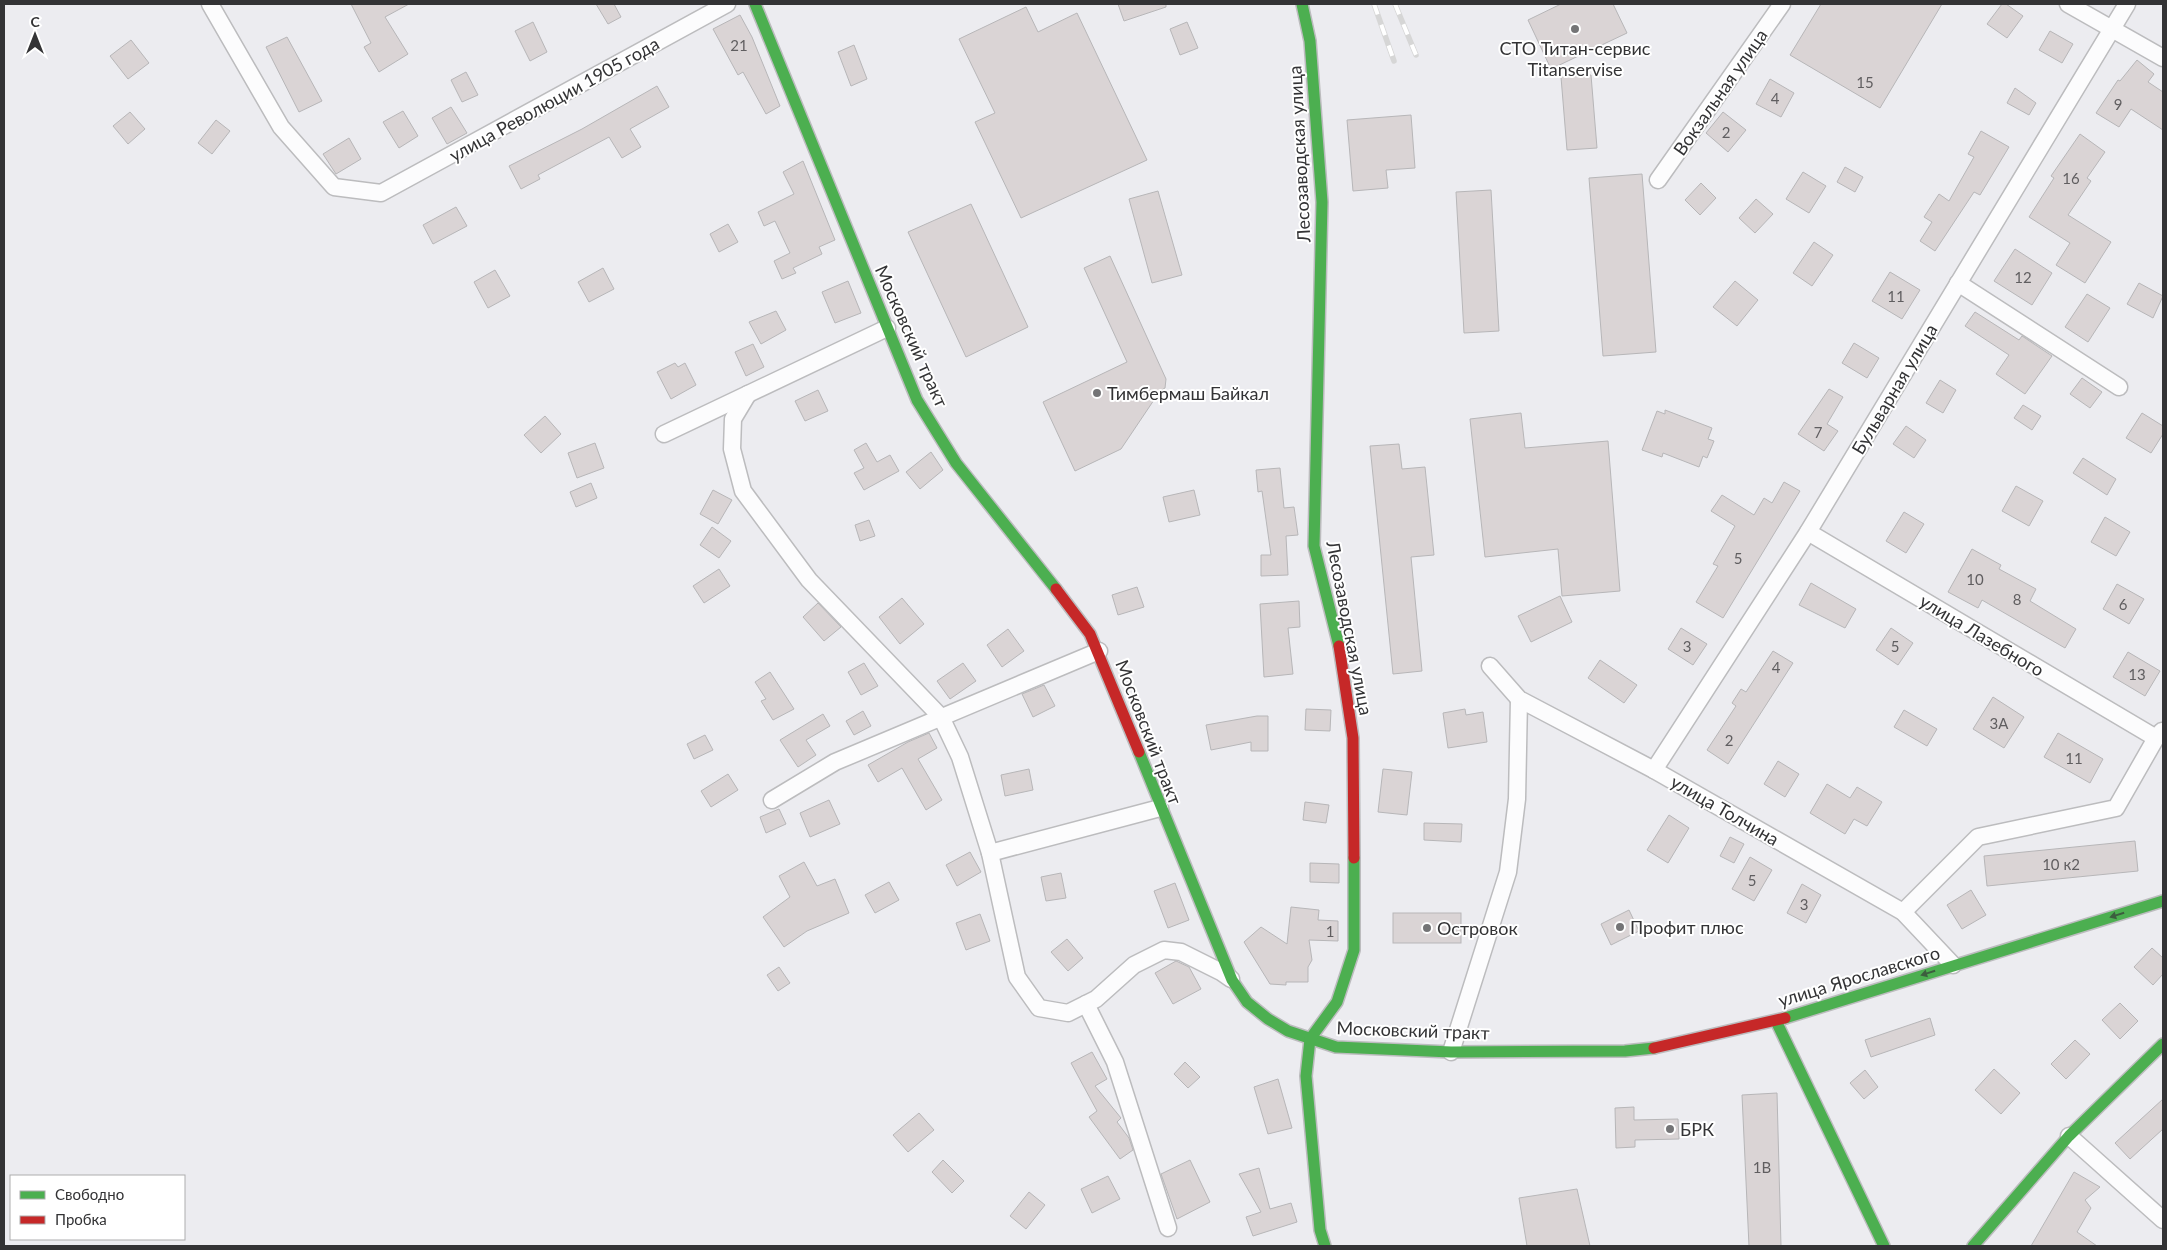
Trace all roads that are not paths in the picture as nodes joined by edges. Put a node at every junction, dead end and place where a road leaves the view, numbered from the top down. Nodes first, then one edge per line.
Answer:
1 (210, 4) edge
2 (727, 4) edge
3 (755, 4) edge
4 (1302, 4) edge
5 (1782, 4) edge
6 (2068, 4) edge
7 (2127, 4) edge
8 (2112, 28) junction
9 (2163, 58) edge
10 (1658, 180) dead end
11 (1958, 283) junction
12 (887, 328) junction
13 (2119, 387) dead end
14 (748, 394) junction
15 (664, 434) dead end
16 (1808, 532) junction
17 (1099, 652) junction
18 (1490, 666) dead end
19 (1519, 699) junction
20 (941, 717) junction
21 (2160, 734) edge
22 (1654, 770) junction
23 (772, 800) dead end
24 (1160, 808) junction
25 (990, 853) junction
26 (2163, 901) edge
27 (1902, 912) junction
28 (1953, 965) junction
29 (1232, 980) junction
30 (1086, 1004) junction
31 (1776, 1021) junction
32 (1310, 1040) junction
33 (2163, 1044) edge
34 (1451, 1052) junction
35 (2069, 1136) junction
36 (2163, 1220) edge
37 (1168, 1228) dead end
38 (1325, 1246) edge
39 (1884, 1246) edge
40 (1973, 1246) edge

1 - 2 street, улица Революции 1905 года
3 - 12 main road, Московский тракт
4 - 32 main road, Лесозаводская улица
5 - 10 street, Вокзальная улица
6 - 8 street
7 - 8 street, Бульварная улица
8 - 9 street
8 - 11 street, Бульварная улица
11 - 13 street
11 - 16 street, Бульварная улица
12 - 14 street
12 - 17 main road, Московский тракт
14 - 15 street
14 - 20 street
16 - 21 street, улица Лазебного
16 - 22 street, Бульварная улица
17 - 20 street
17 - 24 main road, Московский тракт
18 - 19 street, улица Толчина
19 - 22 street, улица Толчина
19 - 34 street
20 - 23 street
20 - 25 street
21 - 27 street
22 - 27 street, улица Толчина
24 - 25 street
24 - 29 main road, Московский тракт
25 - 30 street
26 -> 28 main road, улица Ярославского
27 - 28 street, улица Толчина
28 -> 31 main road, улица Ярославского
29 - 30 street
29 - 32 main road, Московский тракт
30 - 37 street
31 - 34 main road, Московский тракт
31 - 39 main road, улица Ярославского
32 - 34 main road, Московский тракт
32 - 38 main road, Лесозаводская улица
33 - 35 main road
35 - 36 street
35 - 40 main road

